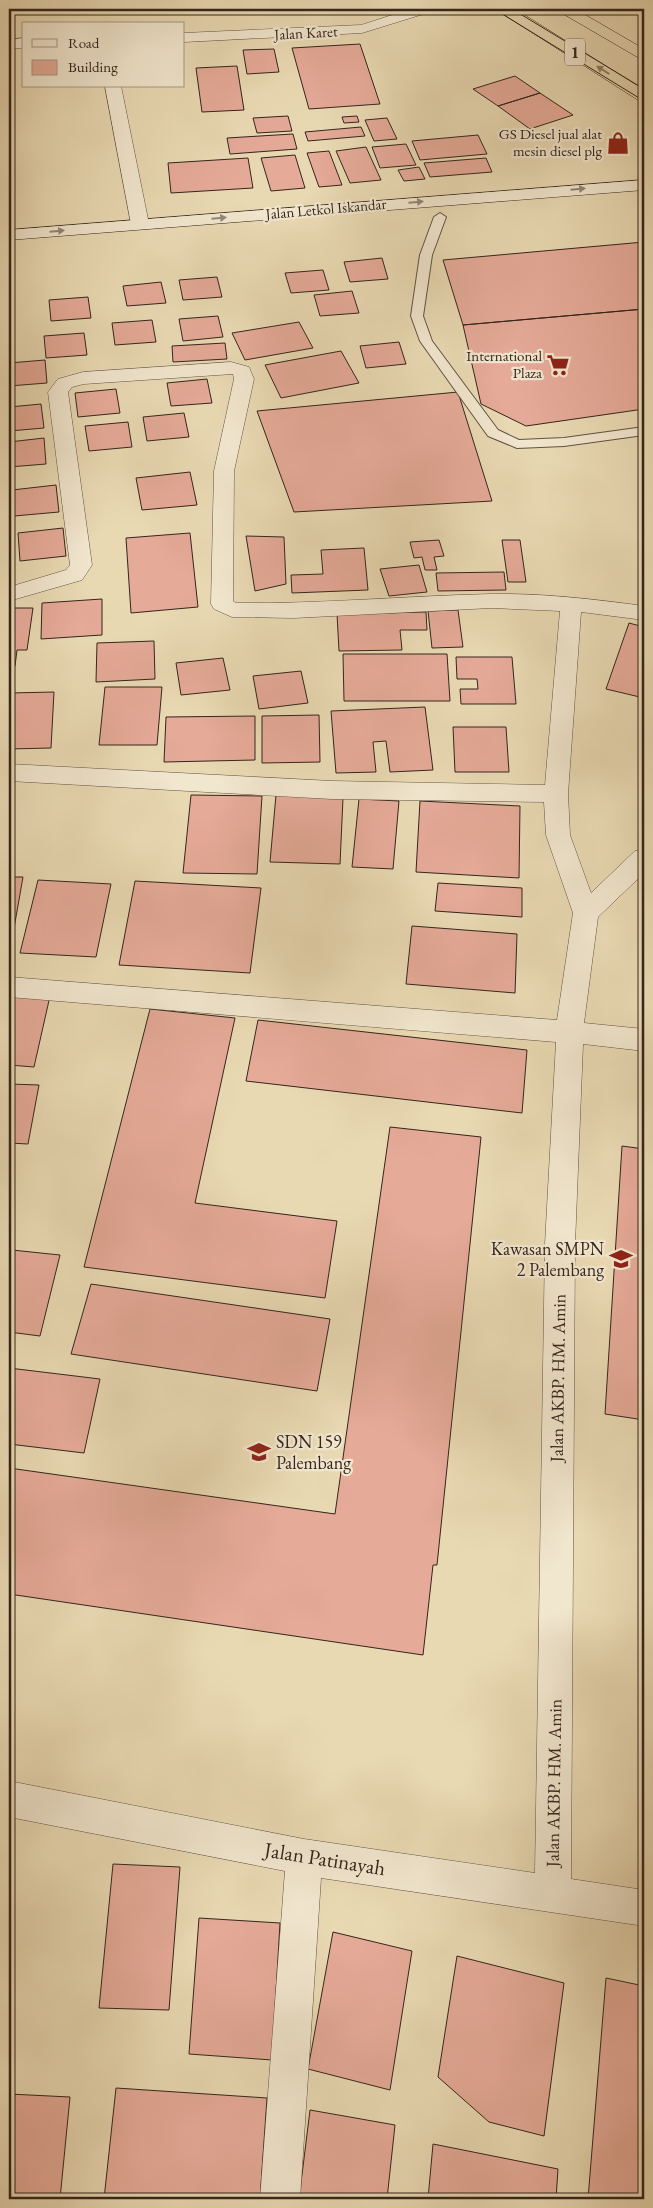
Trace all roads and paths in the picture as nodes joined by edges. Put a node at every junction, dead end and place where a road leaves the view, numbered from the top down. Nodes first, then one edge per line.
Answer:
1 (425, 9) edge
2 (505, 9) edge
3 (564, 9) edge
4 (185, 38) edge
5 (22, 43) edge
6 (9, 44) edge
7 (644, 55) edge
8 (113, 88) edge
9 (644, 97) edge
10 (644, 184) edge
11 (575, 207) dead end
12 (440, 217) junction
13 (140, 224) junction
14 (9, 235) edge
15 (9, 251) edge
16 (644, 431) edge
17 (9, 594) edge
18 (571, 604) junction
19 (644, 612) edge
20 (9, 773) edge
21 (556, 794) junction
22 (644, 858) edge
23 (586, 913) junction
24 (9, 987) edge
25 (569, 1032) junction
26 (644, 1040) edge
27 (9, 1799) edge
28 (304, 1857) junction
29 (553, 1895) junction
30 (644, 1908) edge
31 (280, 2199) edge

1 - 4 street, Jalan Karet
9 -> 2 highway, 1
3 - 7 highway, 1
5 - 6 street
8 - 13 street
13 -> 10 street, Jalan Letkol Iskandar
11 - 12 street, Jalan Letkol Iskandar
12 - 15 street, Jalan Letkol Iskandar
12 - 16 lane
14 -> 13 street, Jalan Letkol Iskandar
17 - 18 street
18 - 19 street
18 - 21 street
20 - 21 street
21 - 23 street
22 - 23 street
23 - 25 street, Jalan AKBP. HM. Amin
24 - 25 street
25 - 26 street
25 - 29 street, Jalan AKBP. HM. Amin
27 - 28 street, Jalan Patinayah
28 - 29 street, Jalan Patinayah
28 - 31 street
29 - 30 street, Jalan Patinayah

